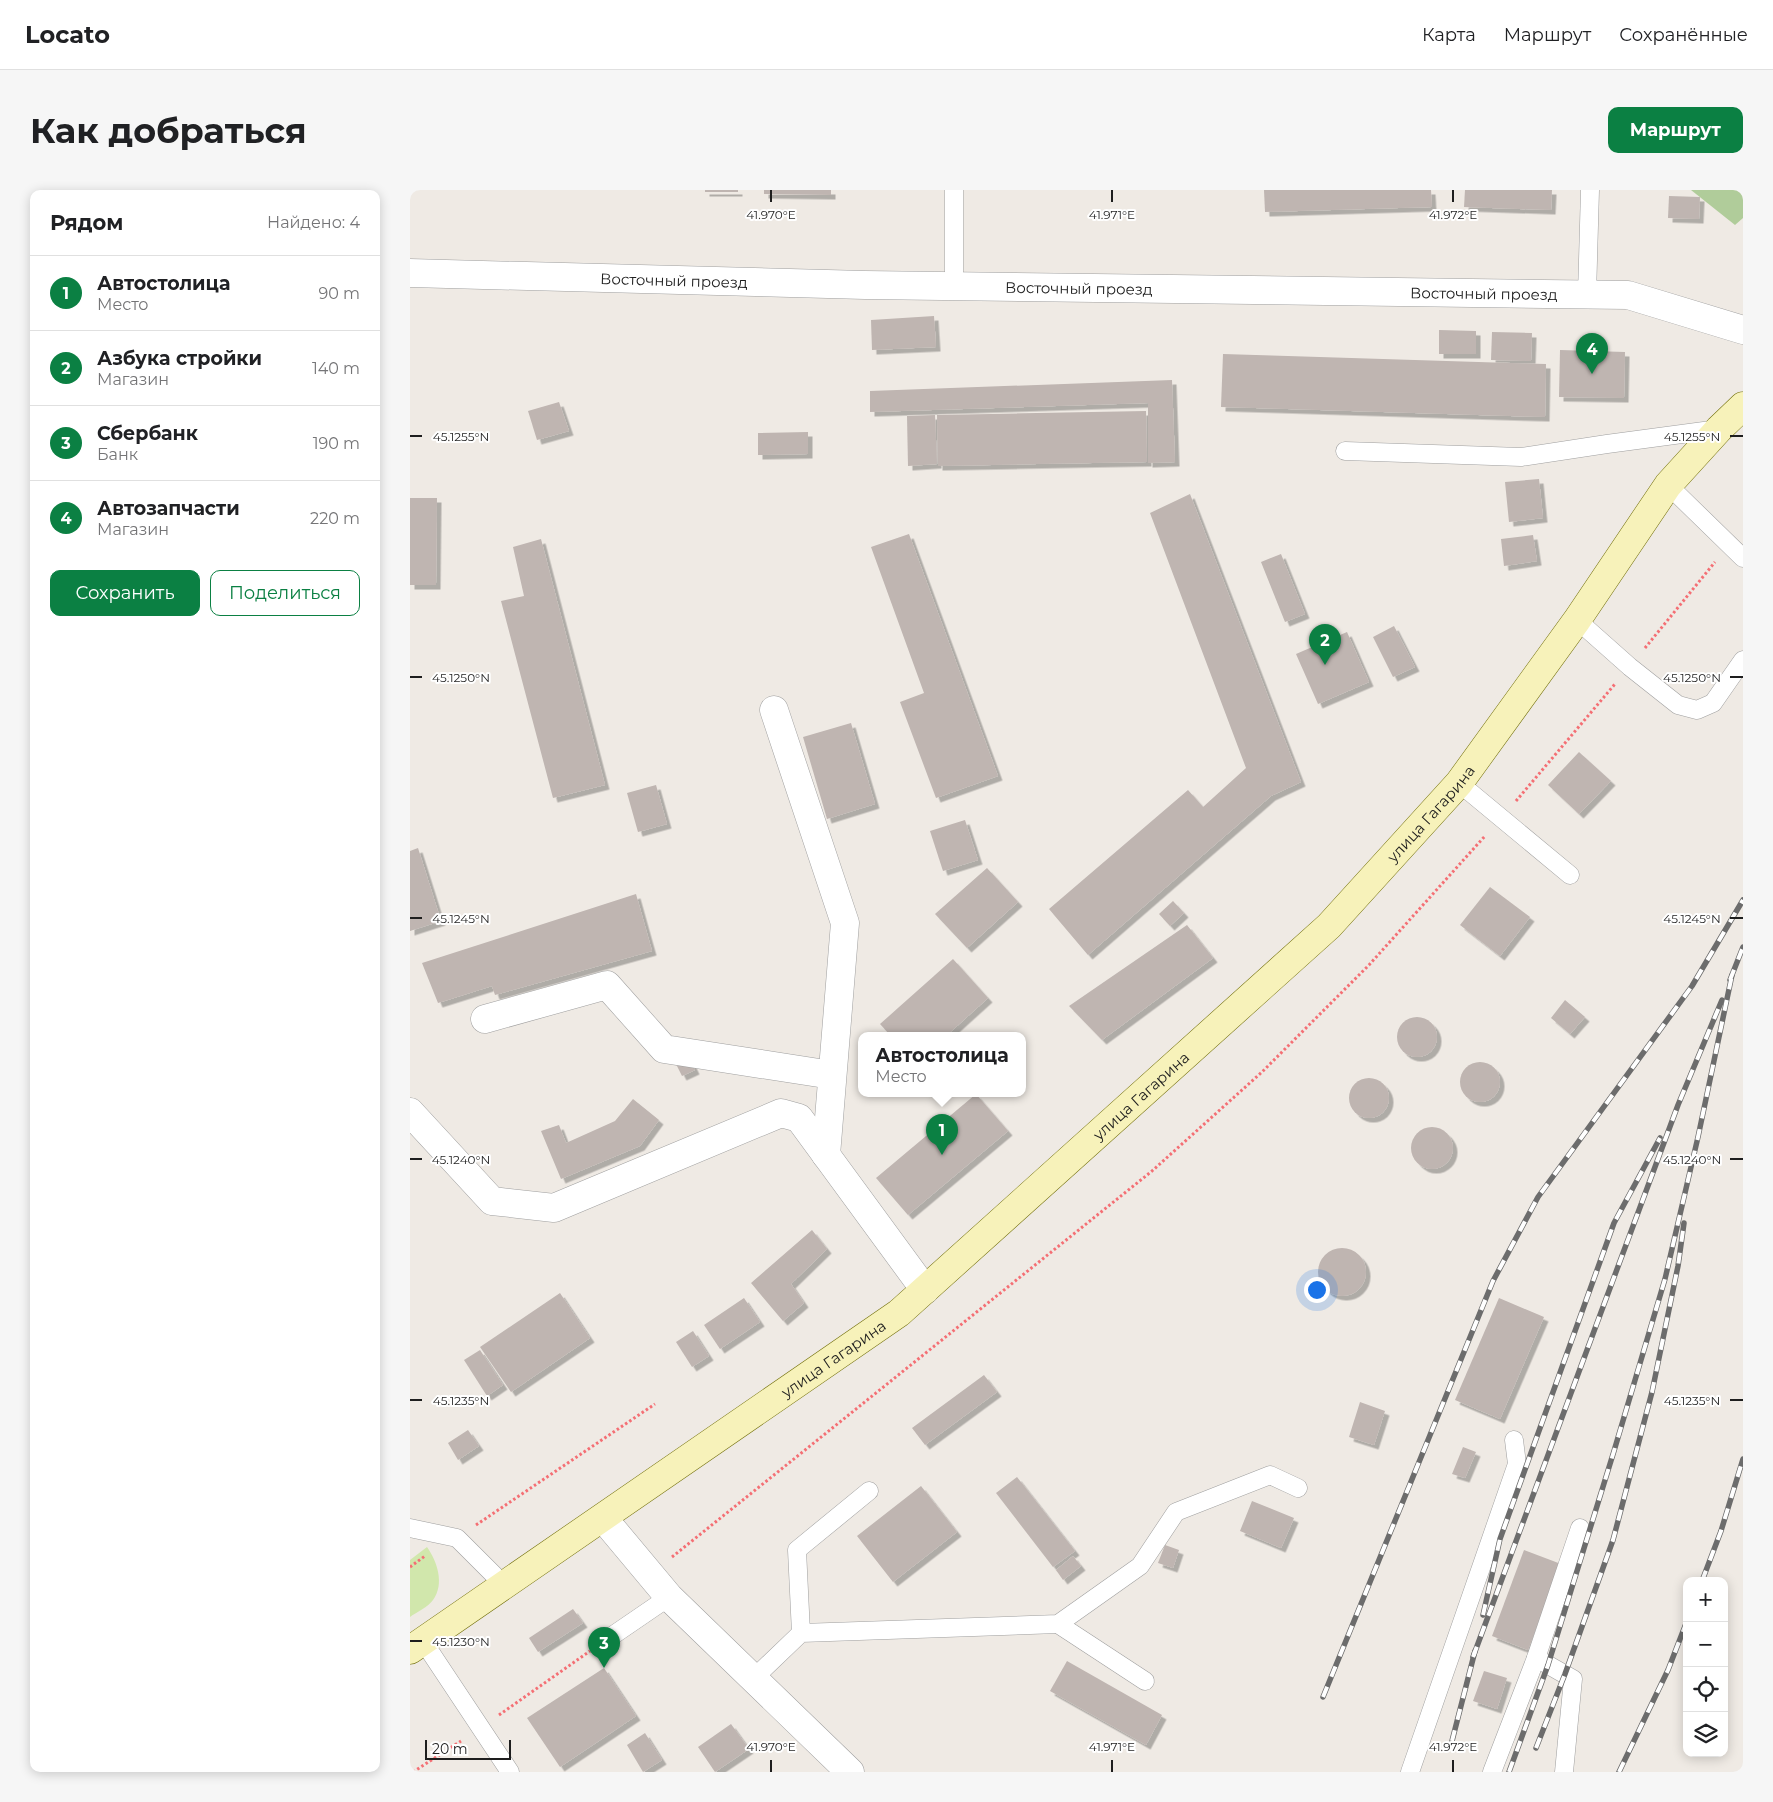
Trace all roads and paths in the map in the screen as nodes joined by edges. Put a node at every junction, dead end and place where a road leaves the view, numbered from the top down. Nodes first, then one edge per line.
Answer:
1 (954, 190) edge
2 (1590, 190) edge
3 (410, 273) edge
4 (954, 286) junction
5 (1587, 295) junction
6 (1743, 330) edge
7 (1743, 406) edge
8 (1719, 429) junction
9 (1345, 451) dead end
10 (1668, 484) junction
11 (1729, 545) junction
12 (1743, 558) edge
13 (1577, 620) junction
14 (1743, 660) edge
15 (1630, 667) junction
16 (774, 710) dead end
17 (1459, 783) junction
18 (1501, 818) junction
19 (1570, 875) dead end
20 (485, 1019) dead end
21 (832, 1075) junction
22 (410, 1112) edge
23 (826, 1154) junction
24 (925, 1290) junction
25 (655, 1404) dead end
26 (1514, 1440) dead end
27 (1298, 1488) dead end
28 (869, 1491) dead end
29 (603, 1518) junction
30 (410, 1528) edge
31 (1580, 1528) dead end
32 (457, 1538) junction
33 (410, 1567) edge
34 (650, 1574) junction
35 (505, 1586) junction
36 (669, 1596) junction
37 (1058, 1624) junction
38 (801, 1633) junction
39 (609, 1638) joint
40 (417, 1646) edge
41 (1536, 1658) junction
42 (754, 1678) junction
43 (1145, 1681) dead end
44 (481, 1727) junction
45 (413, 1772) edge
46 (510, 1772) edge
47 (850, 1772) edge
48 (1410, 1772) edge
49 (1492, 1772) edge
50 (1564, 1772) edge

1 - 4 lane
2 - 5 lane
3 - 4 street, Восточный проезд
4 - 5 street, Восточный проезд
5 - 6 street, Восточный проезд
7 - 8 main road, улица Гагарина
8 - 9 lane
8 - 10 main road, улица Гагарина
10 - 11 lane
10 - 13 main road, улица Гагарина
11 - 12 lane
11 - 15 path
13 - 15 lane
13 - 17 main road, улица Гагарина
14 - 15 lane
15 - 18 path
16 - 21 street
17 - 18 lane
17 - 24 main road, улица Гагарина
18 - 19 lane
18 - 34 path
20 - 21 street
21 - 23 street
22 - 23 street
23 - 24 street
24 - 29 main road, улица Гагарина
25 - 32 path
26 - 48 lane
27 - 37 lane
28 - 38 lane
29 - 34 street
29 - 35 main road, улица Гагарина
30 - 32 lane
31 - 41 lane
32 - 33 path
32 - 35 lane
34 - 36 street
35 - 40 main road, улица Гагарина
36 - 39 lane
36 - 42 street
37 - 38 lane
37 - 43 lane
38 - 42 lane
39 - 44 path
40 - 44 lane
41 - 49 lane
41 - 50 lane
42 - 47 street
44 - 45 path
44 - 46 lane

